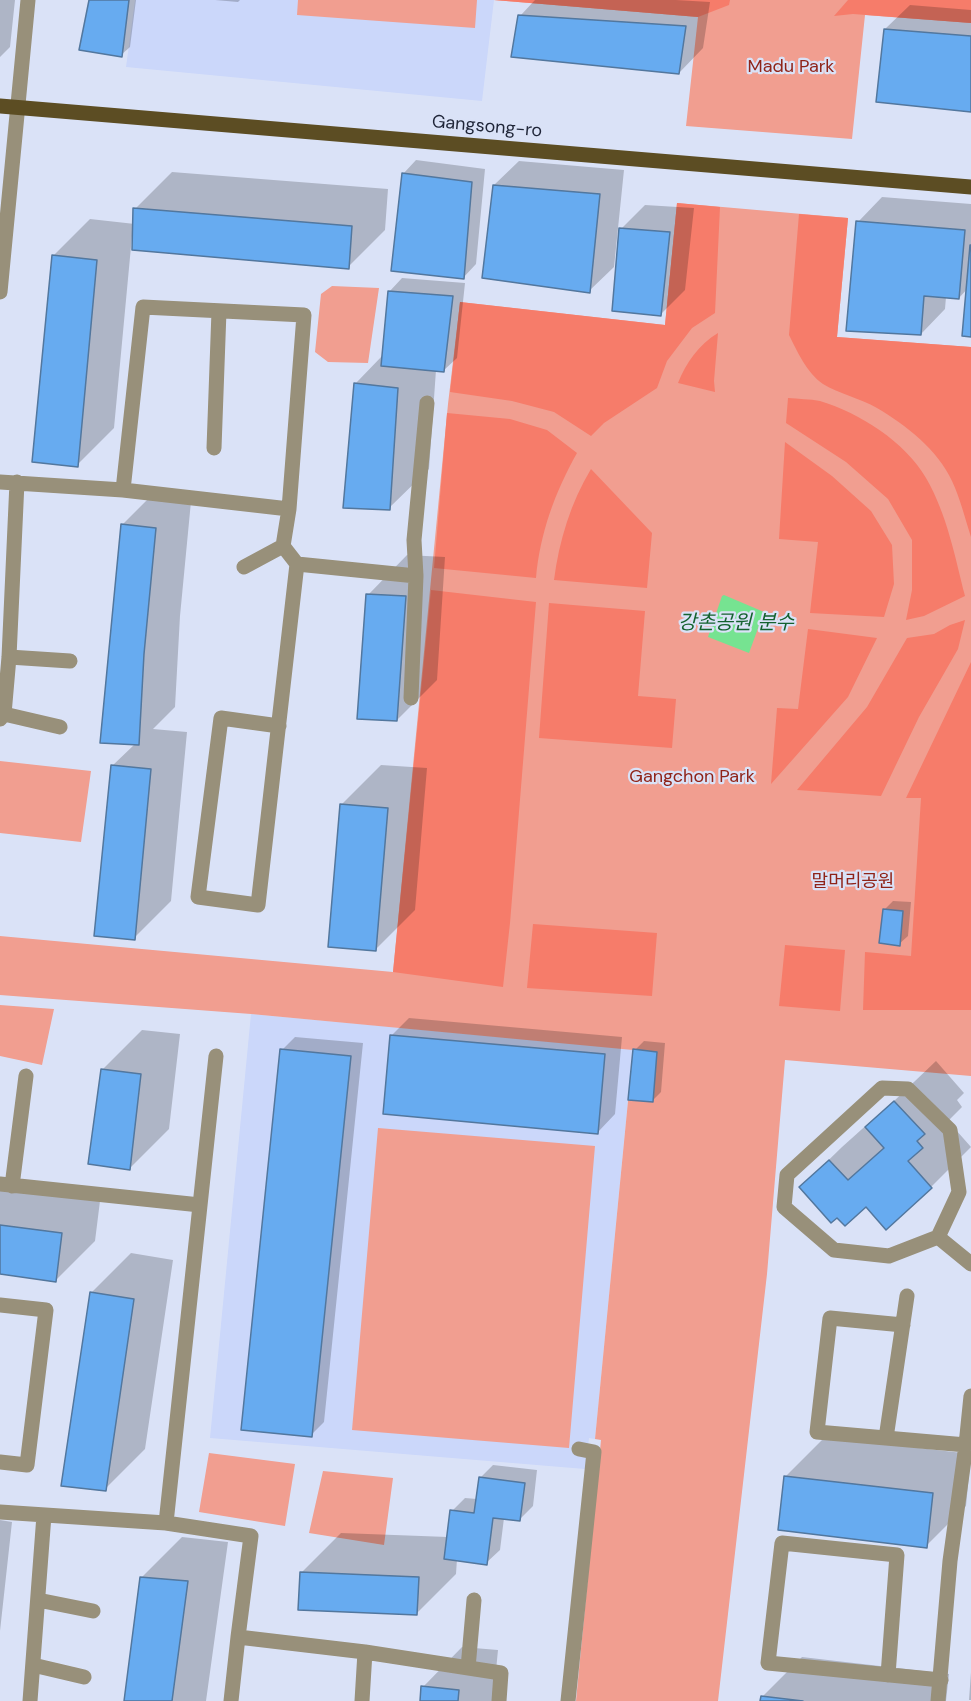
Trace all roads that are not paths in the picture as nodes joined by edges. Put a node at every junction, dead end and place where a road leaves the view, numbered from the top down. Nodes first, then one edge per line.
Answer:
1 (28, 0) edge
2 (0, 106) edge
3 (16, 108) junction
4 (971, 187) edge
5 (0, 292) edge
6 (219, 311) junction
7 (427, 403) dead end
8 (214, 448) dead end
9 (0, 482) edge
10 (16, 482) junction
11 (123, 490) junction
12 (289, 509) junction
13 (283, 546) junction
14 (297, 564) junction
15 (244, 567) dead end
16 (416, 576) junction
17 (9, 657) junction
18 (70, 662) dead end
19 (411, 698) dead end
20 (2, 716) edge
21 (279, 726) junction
22 (60, 727) dead end
23 (216, 1056) dead end
24 (26, 1076) dead end
25 (6, 1185) edge
26 (200, 1206) junction
27 (938, 1237) junction
28 (971, 1264) edge
29 (907, 1296) dead end
30 (0, 1305) edge
31 (903, 1325) junction
32 (971, 1396) edge
33 (886, 1438) junction
34 (966, 1445) junction
35 (579, 1449) dead end
36 (0, 1462) edge
37 (0, 1512) edge
38 (44, 1515) junction
39 (166, 1523) junction
40 (38, 1600) junction
41 (474, 1600) dead end
42 (93, 1611) dead end
43 (238, 1637) junction
44 (365, 1652) junction
45 (33, 1665) junction
46 (468, 1668) junction
47 (888, 1675) junction
48 (84, 1677) dead end
49 (941, 1680) junction
50 (30, 1701) edge
51 (231, 1701) edge
52 (362, 1701) edge
53 (499, 1701) edge
54 (568, 1701) edge
55 (938, 1701) edge

1 - 3 street
2 - 3 main road, Gangsong-ro
3 - 4 main road, Gangsong-ro
3 - 5 street
6 - 8 street
6 - 11 street
6 - 12 street
7 - 16 street
9 - 10 street
10 - 11 street
10 - 17 street
11 - 12 street
12 - 13 street
13 - 14 street
13 - 15 street
14 - 16 street
14 - 21 street
16 - 19 street
17 - 18 street
17 - 20 street
20 - 22 street
21 - 21 street
23 - 26 street
24 - 25 street
25 - 26 street
26 - 39 street
27 - 27 street
27 - 28 street
29 - 31 street
30 - 36 street
31 - 33 street
31 - 33 street
32 - 34 street
33 - 34 street
34 - 49 street
35 - 54 street
37 - 38 street
38 - 39 street
38 - 40 street
39 - 43 street
40 - 42 street
40 - 45 street
41 - 46 street
43 - 44 street
43 - 51 street
44 - 46 street
44 - 52 street
45 - 48 street
45 - 50 street
46 - 53 street
47 - 47 street
47 - 49 street
49 - 55 street

